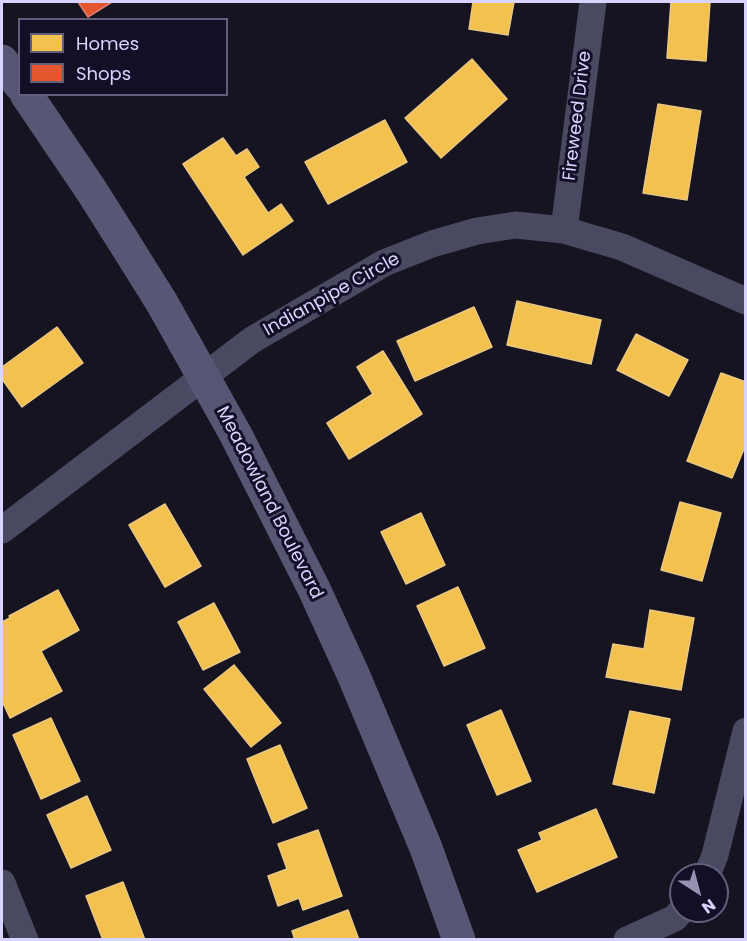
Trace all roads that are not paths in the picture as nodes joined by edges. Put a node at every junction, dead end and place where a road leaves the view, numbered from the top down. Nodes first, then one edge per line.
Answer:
1 (592, 2) edge
2 (2, 61) edge
3 (18, 82) edge
4 (27, 96) edge
5 (564, 230) junction
6 (746, 301) edge
7 (203, 376) junction
8 (2, 530) edge
9 (746, 731) edge
10 (738, 803) edge
11 (711, 863) edge
12 (2, 883) edge
13 (669, 921) edge
14 (25, 939) edge
15 (459, 939) edge
16 (627, 939) edge

1 - 5 street, Fireweed Drive
2 - 3 street
4 - 7 street, Meadowland Boulevard
5 - 6 street, Indianpipe Circle
5 - 7 street, Indianpipe Circle
7 - 8 street, Indianpipe Circle
7 - 15 street, Meadowland Boulevard
9 - 10 street
10 - 11 street
12 - 14 street
13 - 16 street

